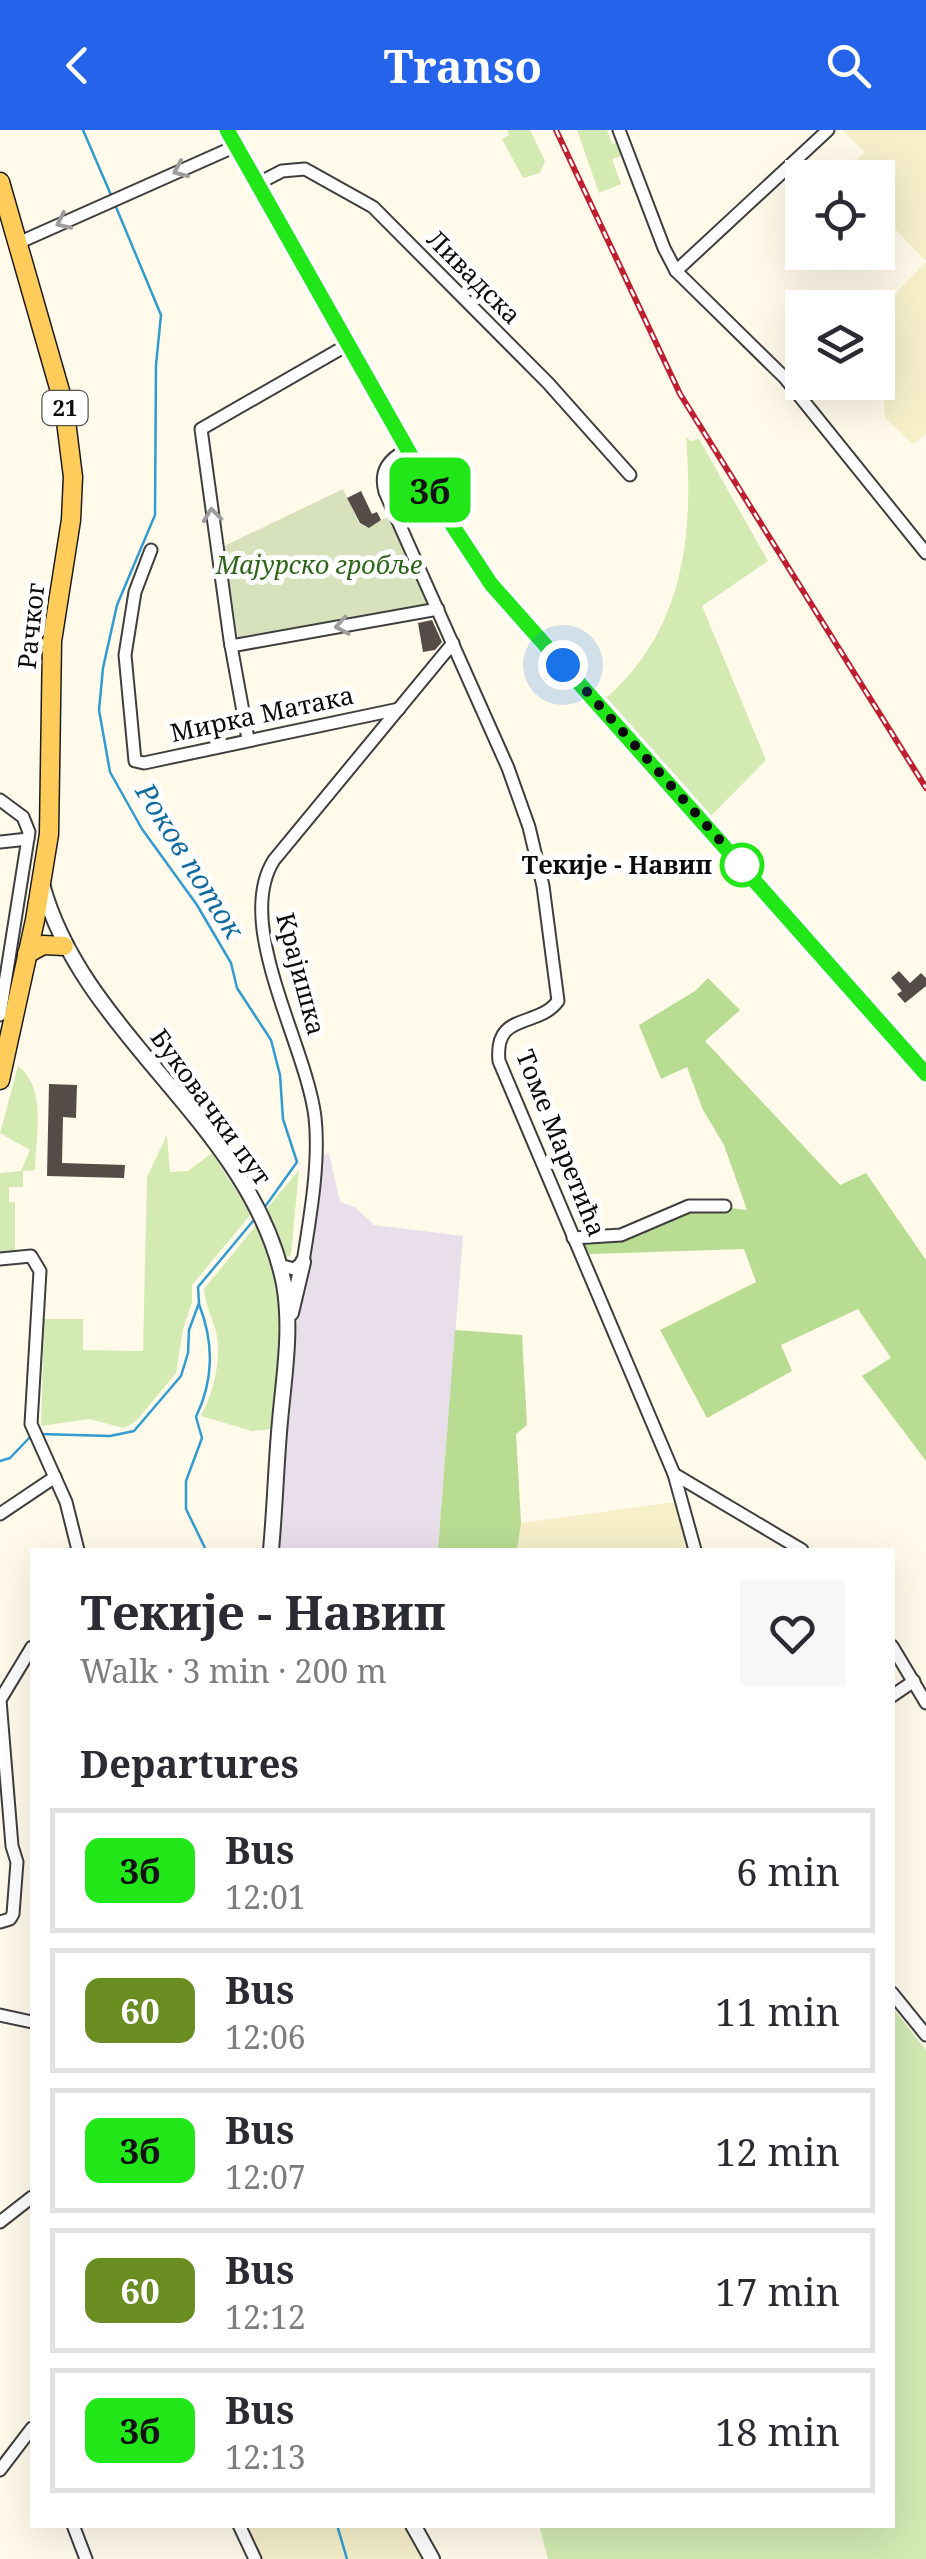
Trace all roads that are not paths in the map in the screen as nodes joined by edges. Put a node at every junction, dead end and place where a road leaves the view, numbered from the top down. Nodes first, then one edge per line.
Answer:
1 (227, 130) edge
2 (619, 130) edge
3 (828, 130) edge
4 (236, 146) junction
5 (0, 182) edge
6 (257, 184) junction
7 (18, 243) junction
8 (676, 271) junction
9 (349, 344) junction
10 (408, 449) junction
11 (630, 474) dead end
12 (151, 550) dead end
13 (926, 553) edge
14 (438, 609) junction
15 (452, 643) junction
16 (230, 646) junction
17 (399, 708) junction
18 (248, 739) junction
19 (0, 800) edge
20 (28, 839) junction
21 (0, 842) edge
22 (42, 884) junction
23 (64, 946) junction
24 (27, 954) junction
25 (0, 1015) edge
26 (4, 1041) edge
27 (926, 1074) edge
28 (0, 1080) edge
29 (725, 1206) dead end
30 (574, 1238) junction
31 (0, 1260) edge
32 (303, 1262) junction
33 (278, 1265) junction
34 (288, 1328) junction
35 (674, 1474) junction
36 (55, 1477) junction
37 (0, 1514) edge
38 (77, 1548) edge
39 (272, 1548) edge
40 (694, 1548) edge
41 (799, 1548) edge
42 (30, 1651) edge
43 (895, 1651) edge
44 (914, 1681) junction
45 (895, 1694) edge
46 (926, 1703) edge
47 (6, 1845) edge
48 (0, 1922) edge
49 (895, 1997) edge
50 (0, 2015) edge
51 (30, 2022) edge
52 (926, 2034) edge
53 (30, 2199) edge
54 (0, 2222) edge
55 (30, 2431) edge
56 (0, 2470) edge
57 (74, 2528) edge
58 (240, 2528) edge
59 (415, 2528) edge
60 (86, 2559) edge
61 (256, 2559) edge
62 (432, 2559) edge

1 - 4 main road
2 - 8 street
3 - 8 street
4 - 6 main road
4 -> 7 street
5 - 7 main road, Рачког / 21
6 - 9 main road
6 - 11 street, Ливадска
7 - 22 main road, Рачког / 21
8 - 13 street
9 - 10 main road
16 -> 9 street
10 - 14 street, Томе Маретића
10 - 27 main road
12 - 18 street, Мирка Матака
14 - 15 street, Томе Маретића
14 -> 16 street
15 - 17 street, Крајишка
15 - 30 street, Томе Маретића
16 - 18 street
17 - 18 street, Мирка Матака
17 - 32 street, Крајишка
19 - 20 street
20 - 21 street
20 - 25 street
22 - 23 street, Буковачки пут
22 - 24 main road, Рачког / 21
23 - 24 main road
23 - 33 street, Буковачки пут
24 - 26 main road, Рачког / 21
26 - 28 main road, Рачког / 21
29 - 30 street
30 - 35 street, Томе Маретића
31 - 36 street
32 - 33 street
32 - 34 street
33 - 34 street, Буковачки пут
34 - 39 street, Буковачки пут
35 - 40 street, Томе Маретића
35 - 41 street
36 - 37 street
36 - 38 street
42 - 47 street
43 - 44 street
44 - 45 street
44 - 46 street
47 - 48 street
49 - 52 street
50 - 51 street
53 - 54 street
55 - 56 street
57 - 60 street
58 - 61 street
59 - 62 street

